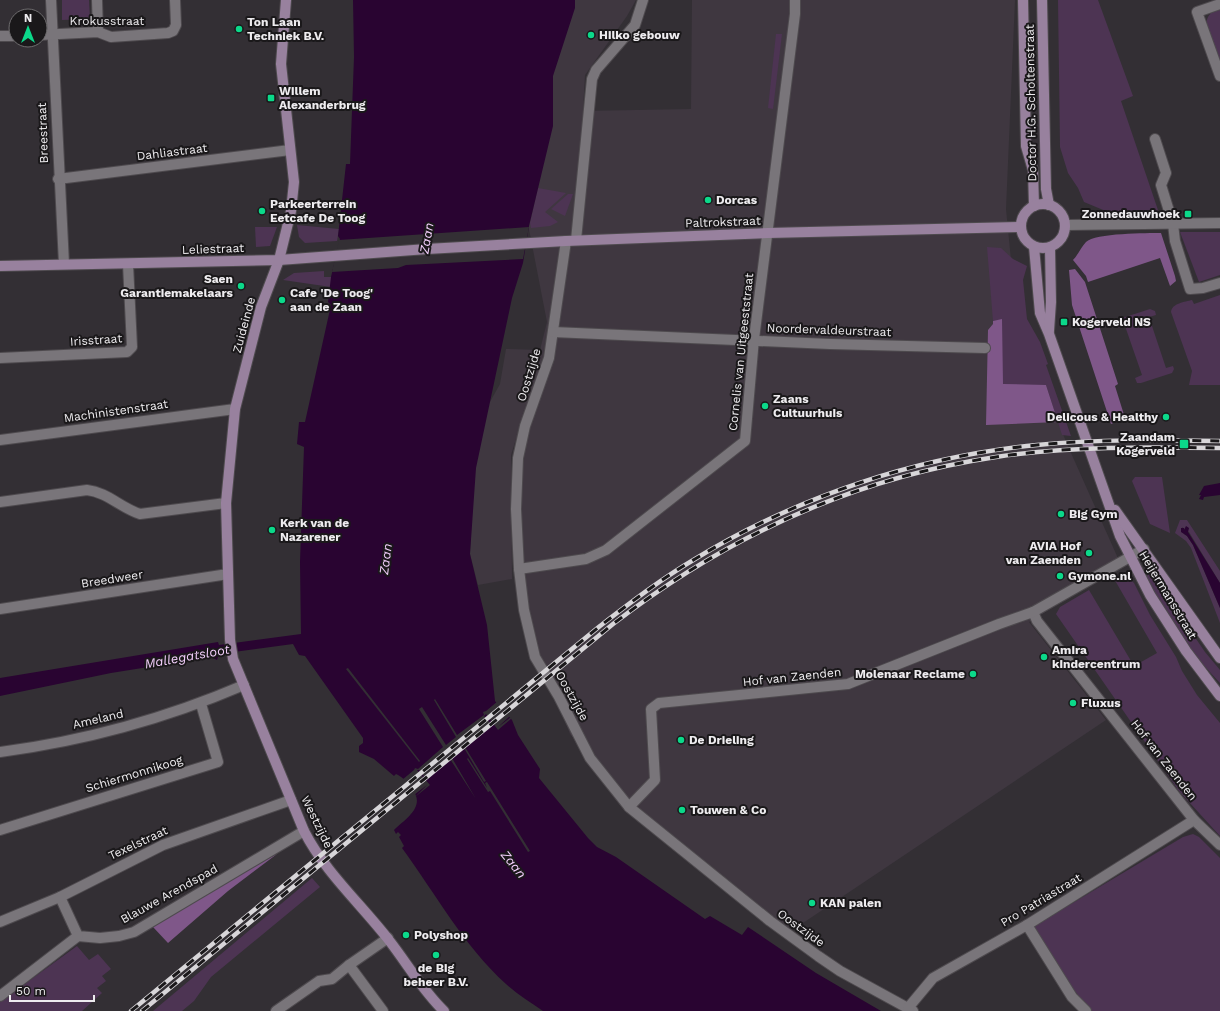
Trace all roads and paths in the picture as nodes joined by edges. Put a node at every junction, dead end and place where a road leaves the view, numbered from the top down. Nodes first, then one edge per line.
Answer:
1 (51, 0) edge
2 (97, 0) edge
3 (175, 0) edge
4 (286, 0) edge
5 (643, 0) edge
6 (795, 0) edge
7 (1022, 0) edge
8 (1042, 0) edge
9 (1220, 4) edge
10 (98, 32) junction
11 (48, 34) edge
12 (52, 34) junction
13 (1220, 76) edge
14 (1155, 139) dead end
15 (290, 150) junction
16 (58, 180) junction
17 (1050, 205) junction
18 (1034, 206) junction
19 (1220, 223) edge
20 (1066, 224) junction
21 (1173, 224) junction
22 (1021, 227) junction
23 (768, 233) junction
24 (571, 241) junction
25 (1034, 247) junction
26 (1050, 248) junction
27 (427, 249) joint
28 (279, 260) junction
29 (64, 264) junction
30 (128, 264) junction
31 (0, 266) edge
32 (1220, 282) edge
33 (553, 332) junction
34 (1049, 334) junction
35 (754, 339) junction
36 (985, 348) dead end
37 (0, 358) edge
38 (235, 409) junction
39 (0, 440) edge
40 (1108, 500) junction
41 (0, 502) edge
42 (226, 503) junction
43 (1144, 549) junction
44 (1130, 557) junction
45 (519, 569) junction
46 (228, 574) junction
47 (0, 609) edge
48 (1033, 612) junction
49 (1220, 658) edge
50 (233, 659) joint
51 (244, 685) junction
52 (1220, 696) edge
53 (201, 704) junction
54 (0, 752) edge
55 (291, 800) junction
56 (629, 807) junction
57 (1194, 820) junction
58 (0, 830) edge
59 (304, 831) junction
60 (1220, 845) edge
61 (60, 897) junction
62 (0, 922) edge
63 (1027, 925) junction
64 (78, 936) junction
65 (388, 938) junction
66 (348, 965) junction
67 (0, 996) edge
68 (911, 1009) edge
69 (276, 1011) edge
70 (383, 1011) edge
71 (444, 1011) edge
72 (1086, 1011) edge

1 - 12 street, Breestraat
2 - 10 street
3 - 10 street, Krokusstraat
4 - 15 street, Zuideinde
5 - 24 street, Oostzijde
6 - 23 street, Cornelis van Uitgeeststraat
7 - 18 street, Doctor H.G. Scholtenstraat
8 - 17 street, Doctor H.G. Scholtenstraat
9 - 13 street
10 - 12 street, Krokusstraat
11 - 12 street, Krokusstraat
12 - 16 street, Breestraat
14 - 21 street
15 - 16 street, Dahliastraat
15 - 28 street, Zuideinde
16 - 29 street, Breestraat
17 - 18 street
17 - 20 street
18 - 22 street
19 - 21 street
20 - 21 street
20 - 26 street
21 - 32 street
22 - 23 street, Paltrokstraat
22 - 25 street
23 - 24 street, Paltrokstraat
23 - 35 street, Cornelis van Uitgeeststraat
24 - 27 street, Paltrokstraat
24 - 33 street, Oostzijde
25 - 26 street
25 - 34 street, Heijermansstraat
26 - 34 street, Heijermansstraat
27 - 28 street, Leliestraat
28 - 30 street, Leliestraat
28 - 38 street, Zuideinde
29 - 30 street, Leliestraat
29 - 31 street, Leliestraat
30 - 37 street, Irisstraat
33 - 35 street, Noordervaldeurstraat
33 - 45 street, Oostzijde
34 - 40 street, Heijermansstraat
35 - 36 street, Noordervaldeurstraat
35 - 45 street, Cornelis van Uitgeeststraat
38 - 39 street, Machinistenstraat
38 - 42 street, Zuideinde
40 - 43 street, Heijermansstraat
40 - 44 street, Heijermansstraat
41 - 42 street
42 - 46 street, Zuideinde
43 - 44 street, Hof van Zaenden
43 - 49 street, Heijermansstraat
44 - 48 street, Hof van Zaenden
44 - 52 street, Heijermansstraat
45 - 56 street, Oostzijde
46 - 47 street, Breedweer
46 - 50 street, Zuideinde
48 - 56 street, Hof van Zaenden
48 - 57 street, Hof van Zaenden
50 - 51 street, Westzijde
51 - 53 street, Ameland
51 - 55 street, Westzijde
53 - 54 street, Ameland
53 - 58 street, Schiermonnikoog
55 - 59 street, Westzijde
55 - 61 street, Texelstraat
56 - 68 street, Oostzijde
57 - 60 street, Hof van Zaenden
57 - 63 street, Pro Patriastraat
59 - 64 street, Blauwe Arendspad
59 - 65 street, Westzijde
61 - 62 street, Texelstraat
61 - 64 street
63 - 68 street, Pro Patriastraat
63 - 72 street
64 - 67 street
65 - 66 street
65 - 71 street, Westzijde
66 - 69 street
66 - 70 street

